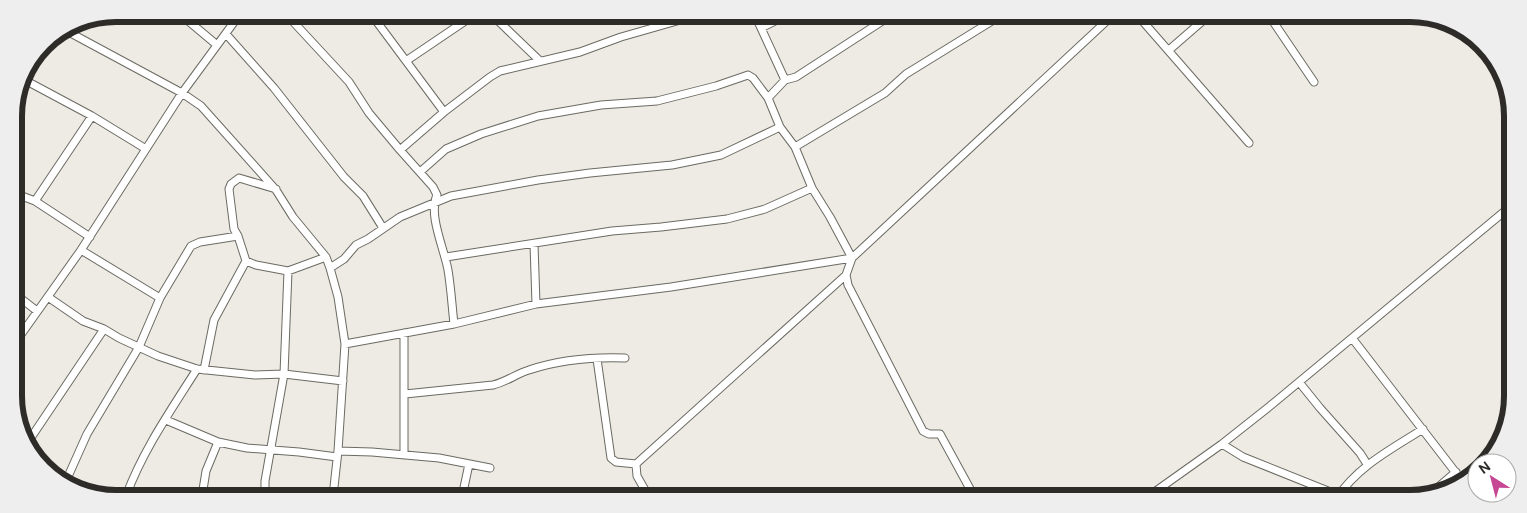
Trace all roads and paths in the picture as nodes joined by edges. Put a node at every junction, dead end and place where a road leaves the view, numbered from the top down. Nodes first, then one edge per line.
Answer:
1 (772, 22) edge
2 (880, 22) edge
3 (990, 22) edge
4 (1105, 22) edge
5 (1144, 22) edge
6 (1201, 22) edge
7 (1273, 22) edge
8 (191, 23) edge
9 (234, 23) edge
10 (294, 23) edge
11 (378, 23) edge
12 (463, 23) edge
13 (500, 23) edge
14 (672, 23) edge
15 (758, 23) edge
16 (761, 28) junction
17 (72, 34) edge
18 (226, 34) junction
19 (217, 45) junction
20 (1169, 50) junction
21 (406, 61) junction
22 (540, 61) junction
23 (785, 80) junction
24 (1314, 82) dead end
25 (29, 83) edge
26 (182, 93) junction
27 (768, 98) junction
28 (444, 112) junction
29 (92, 116) junction
30 (780, 127) junction
31 (1249, 144) dead end
32 (795, 147) junction
33 (146, 149) junction
34 (400, 150) junction
35 (420, 172) junction
36 (812, 188) junction
37 (276, 190) junction
38 (23, 196) edge
39 (35, 201) junction
40 (433, 203) junction
41 (1504, 212) edge
42 (383, 228) junction
43 (238, 236) junction
44 (90, 237) junction
45 (534, 244) junction
46 (82, 250) junction
47 (326, 257) junction
48 (446, 258) junction
49 (852, 258) junction
50 (246, 261) junction
51 (330, 268) junction
52 (288, 271) junction
53 (846, 275) junction
54 (48, 297) junction
55 (160, 298) junction
56 (22, 300) edge
57 (536, 304) junction
58 (37, 311) junction
59 (454, 324) junction
60 (104, 330) junction
61 (22, 332) edge
62 (404, 334) junction
63 (1352, 338) junction
64 (345, 344) junction
65 (139, 347) junction
66 (625, 358) dead end
67 (597, 359) junction
68 (200, 370) junction
69 (284, 374) junction
70 (343, 381) junction
71 (1299, 382) junction
72 (405, 394) junction
73 (166, 420) junction
74 (1423, 429) junction
75 (31, 437) edge
76 (218, 442) junction
77 (1222, 444) junction
78 (272, 450) junction
79 (338, 454) junction
80 (404, 455) junction
81 (469, 464) junction
82 (636, 464) junction
83 (1367, 464) junction
84 (490, 468) dead end
85 (1456, 472) junction
86 (68, 477) edge
87 (1460, 477) edge
88 (1441, 485) edge
89 (128, 490) edge
90 (203, 490) edge
91 (265, 490) edge
92 (334, 490) edge
93 (463, 490) edge
94 (645, 490) edge
95 (971, 490) edge
96 (1159, 490) edge
97 (1321, 490) edge
98 (1343, 490) edge

1 - 16 street
2 - 23 street
3 - 32 street
4 - 49 street
5 - 20 street
6 - 20 street
7 - 24 street
8 - 19 street
9 - 18 street
10 - 34 street
11 - 21 street
12 - 21 street
13 - 22 street
14 - 22 street
15 - 16 street
16 - 23 street
17 - 26 street
18 - 19 street
18 - 42 street
19 - 26 street
20 - 31 street
21 - 28 street
22 - 28 street
23 - 27 street
25 - 29 street
26 - 33 street
26 - 37 street
27 - 30 street
27 - 35 street
28 - 34 street
29 - 33 street
29 - 39 street
30 - 32 street
30 - 40 street
32 - 36 street
33 - 44 street
34 - 35 street
35 - 40 street
36 - 45 street
36 - 49 street
37 - 43 street
37 - 47 street
38 - 39 street
39 - 44 street
40 - 42 street
40 - 48 street
41 - 63 street
42 - 51 street
43 - 50 street
43 - 55 street
44 - 46 street
45 - 48 street
45 - 57 street
46 - 54 street
46 - 55 street
47 - 51 street
47 - 52 street
48 - 59 street
49 - 53 street
49 - 57 street
50 - 52 street
50 - 68 street
51 - 64 street
52 - 69 street
53 - 82 street
53 - 95 street
54 - 58 street
54 - 60 street
55 - 65 street
56 - 58 street
57 - 59 street
58 - 61 street
59 - 62 street
60 - 65 street
60 - 75 street
62 - 64 street
62 - 72 street
63 - 71 street
63 - 74 street
64 - 70 street
65 - 68 street
65 - 86 street
66 - 67 street
67 - 72 street
67 - 82 street
68 - 69 street
68 - 73 street
69 - 70 street
69 - 78 street
70 - 79 street
71 - 77 street
71 - 83 street
72 - 80 street
73 - 76 street
73 - 89 street
74 - 83 street
74 - 85 street
76 - 78 street
76 - 90 street
77 - 96 street
77 - 97 street
78 - 79 street
78 - 91 street
79 - 80 street
79 - 92 street
80 - 81 street
81 - 84 street
81 - 93 street
82 - 94 street
83 - 98 street
85 - 87 street
85 - 88 street

